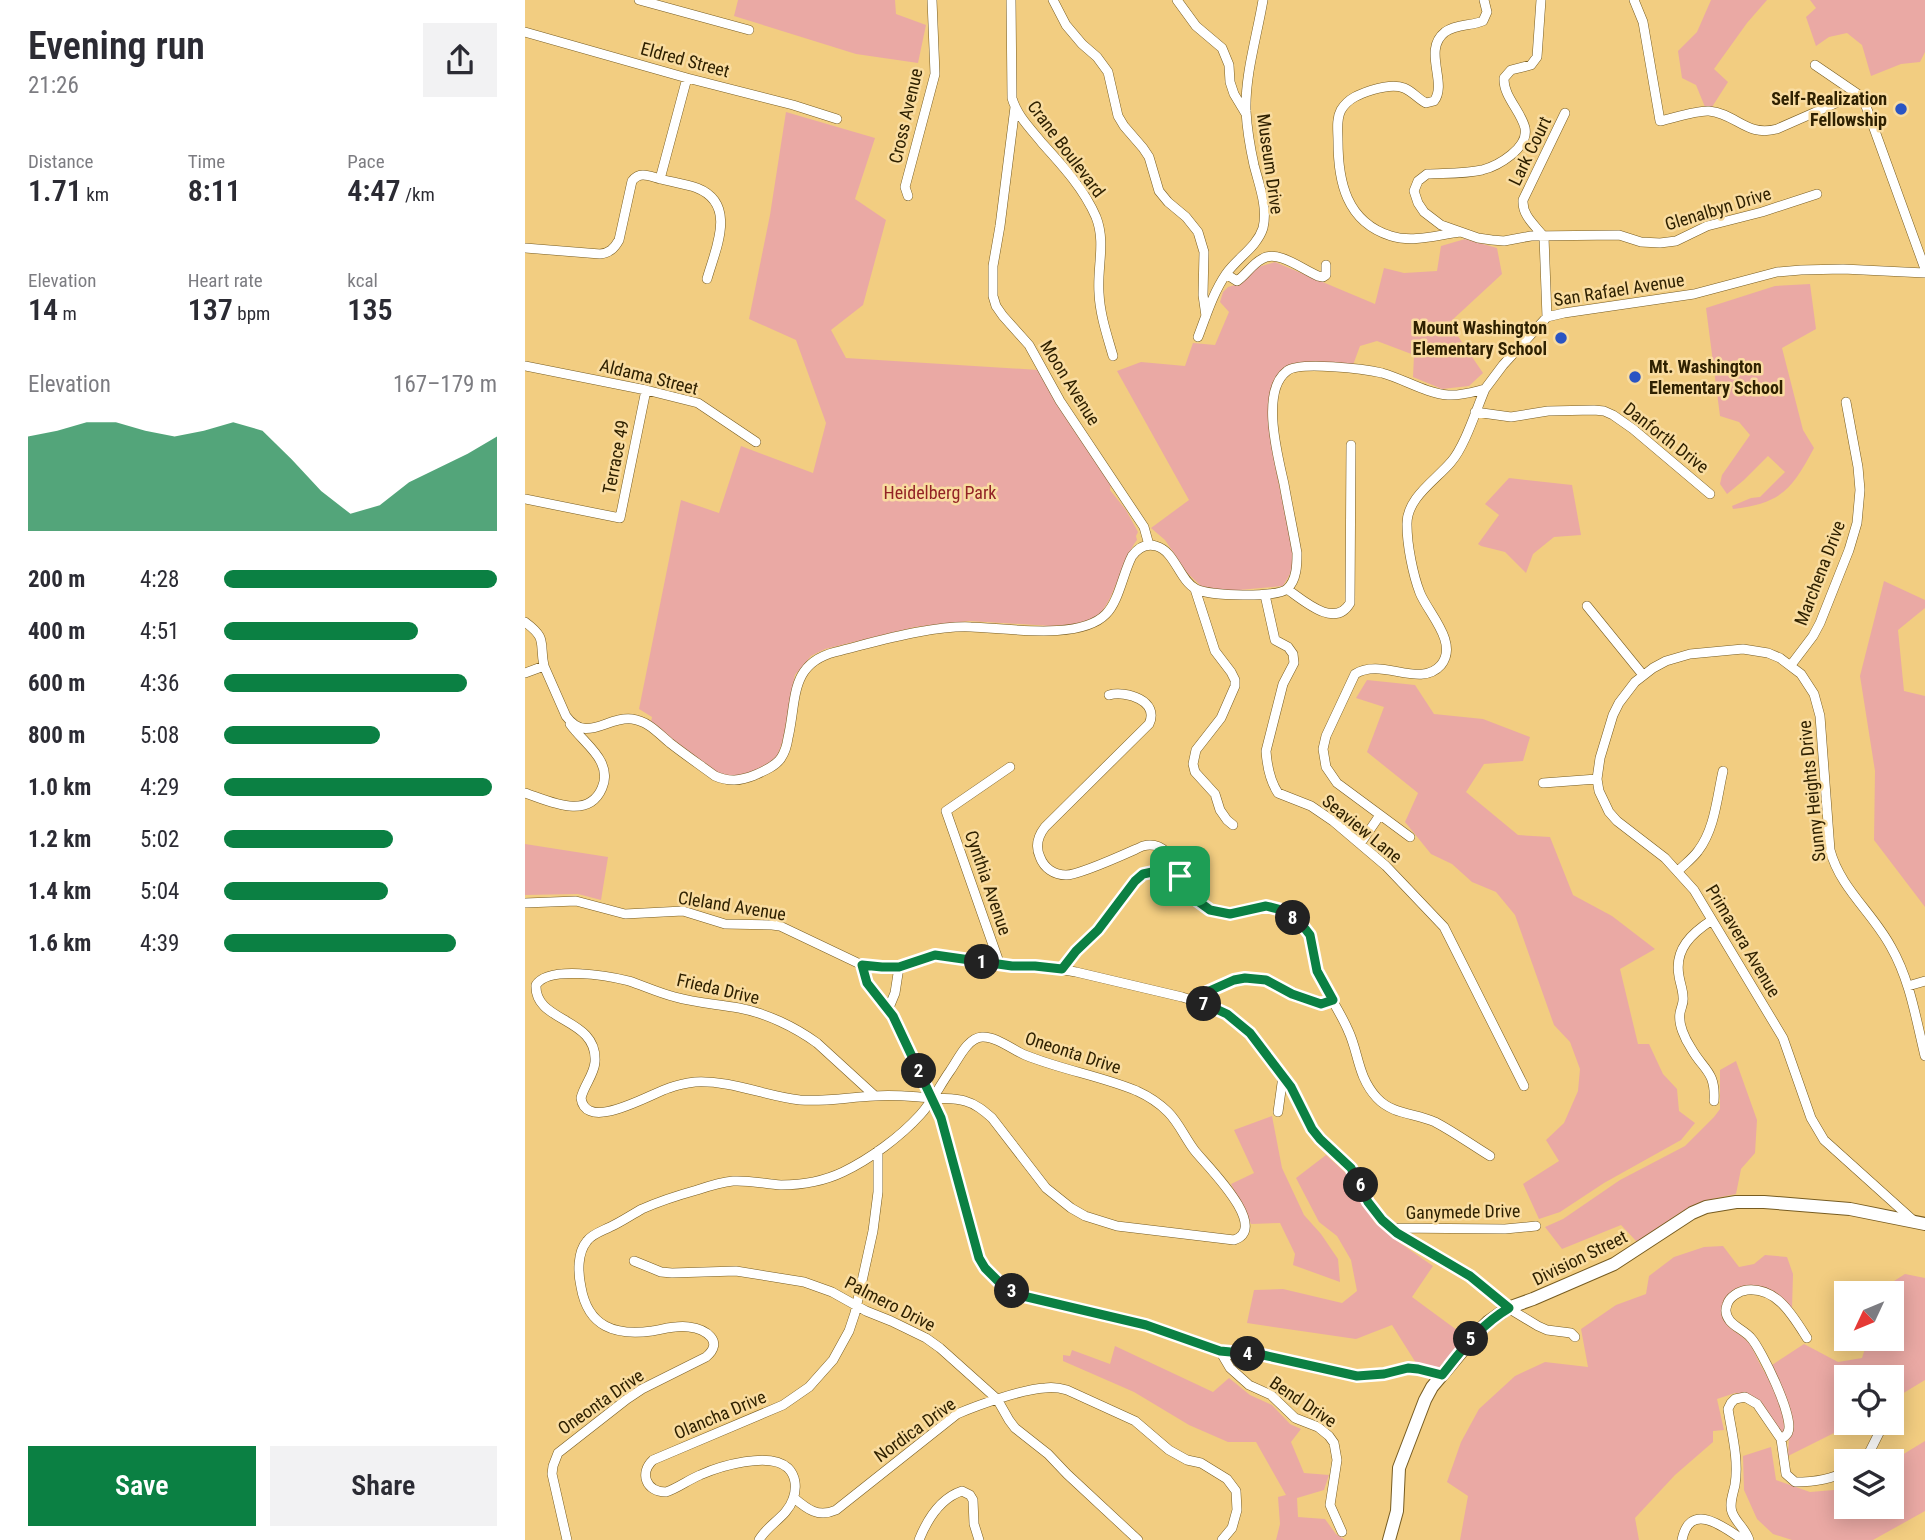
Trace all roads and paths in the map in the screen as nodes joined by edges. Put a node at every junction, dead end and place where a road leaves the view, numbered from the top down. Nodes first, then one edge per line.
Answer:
1 (639, 0) edge
2 (932, 0) edge
3 (1011, 0) edge
4 (1053, 0) edge
5 (1177, 0) edge
6 (1263, 0) edge
7 (1484, 0) edge
8 (1541, 0) edge
9 (1634, 0) edge
10 (749, 30) dead end
11 (525, 32) edge
12 (1815, 65) dead end
13 (687, 78) junction
14 (1859, 95) junction
15 (1014, 107) junction
16 (1565, 113) dead end
17 (1246, 115) junction
18 (837, 119) dead end
19 (660, 179) junction
20 (1817, 194) dead end
21 (908, 196) dead end
22 (1460, 232) junction
23 (1544, 237) junction
24 (525, 248) edge
25 (1326, 265) dead end
26 (1925, 271) edge
27 (1226, 274) junction
28 (707, 279) dead end
29 (1206, 316) junction
30 (1547, 317) junction
31 (1198, 337) dead end
32 (1113, 356) dead end
33 (525, 366) edge
34 (1485, 389) junction
35 (646, 390) junction
36 (1846, 402) dead end
37 (1475, 412) junction
38 (756, 442) dead end
39 (1351, 446) dead end
40 (1710, 494) dead end
41 (525, 499) edge
42 (1149, 545) junction
43 (1195, 589) junction
44 (1287, 589) junction
45 (1265, 595) junction
46 (1587, 606) dead end
47 (525, 622) edge
48 (1791, 665) junction
49 (544, 666) junction
50 (525, 673) edge
51 (1643, 675) junction
52 (1108, 695) dead end
53 (566, 716) junction
54 (1010, 767) dead end
55 (1723, 771) dead end
56 (1597, 779) junction
57 (1543, 783) dead end
58 (525, 793) edge
59 (1380, 816) junction
60 (1233, 825) dead end
61 (1410, 836) dead end
62 (1360, 844) junction
63 (1678, 871) junction
64 (1180, 876) junction
65 (525, 903) edge
66 (1713, 920) junction
67 (862, 965) junction
68 (1000, 965) junction
69 (899, 967) junction
70 (1062, 969) junction
71 (1925, 981) edge
72 (1908, 986) junction
73 (1333, 1000) junction
74 (1201, 1002) junction
75 (888, 1010) junction
76 (1925, 1056) edge
77 (1283, 1076) junction
78 (1524, 1086) dead end
79 (875, 1096) junction
80 (932, 1098) junction
81 (1714, 1101) dead end
82 (1278, 1112) dead end
83 (878, 1151) junction
84 (1490, 1156) dead end
85 (1920, 1224) edge
86 (1536, 1226) dead end
87 (1391, 1228) junction
88 (635, 1261) dead end
89 (857, 1306) junction
90 (1509, 1308) junction
91 (1576, 1337) dead end
92 (1807, 1338) dead end
93 (1220, 1351) junction
94 (1442, 1375) junction
95 (998, 1400) junction
96 (1781, 1439) junction
97 (1834, 1477) edge
98 (794, 1498) junction
99 (1342, 1532) dead end
100 (567, 1540) edge
101 (759, 1540) edge
102 (919, 1540) edge
103 (979, 1540) edge
104 (1138, 1540) edge
105 (1222, 1540) edge
106 (1389, 1540) edge
107 (1682, 1540) edge
108 (1743, 1540) edge
109 (1749, 1540) edge

1 - 10 street
2 - 21 street, Cross Avenue
3 - 15 street, Crane Boulevard
4 - 29 street
5 - 17 street
6 - 17 street, Museum Drive
7 - 22 street
8 - 22 street, Glenalbyn Drive
9 - 14 street
11 - 13 street, Eldred Street
12 - 14 street
13 - 18 street, Eldred Street
13 - 19 street
14 - 26 street
15 - 32 street, Crane Boulevard
15 - 42 street, Moon Avenue
16 - 23 street, Lark Court
17 - 27 street, Museum Drive
19 - 24 street
19 - 28 street
20 - 23 street, Glenalbyn Drive
22 - 23 street, Glenalbyn Drive
23 - 30 street
25 - 27 street
26 - 30 street, San Rafael Avenue
27 - 29 street, Museum Drive
29 - 31 street, Museum Drive
30 - 34 street, San Rafael Avenue
33 - 35 street, Aldama Street
34 - 37 street, San Rafael Avenue
34 - 44 street
35 - 38 street, Aldama Street
35 - 41 street, Terrace 49
36 - 48 street, Marchena Drive
37 - 40 street, Danforth Drive
37 - 59 street, San Rafael Avenue
39 - 44 street
42 - 43 street
42 - 53 street
43 - 45 street
43 - 60 street
44 - 45 street
45 - 62 street, Seaview Lane
46 - 51 street
47 - 49 street
48 - 51 street, Sunny Heights Drive
48 - 72 street, Sunny Heights Drive
49 - 50 street
49 - 53 street
51 - 56 street
52 - 64 street
53 - 58 street
54 - 68 street, Cynthia Avenue
55 - 63 street
56 - 57 street
56 - 63 street, Primavera Avenue
59 - 61 street
59 - 62 street
62 - 78 street, Seaview Lane
63 - 66 street, Primavera Avenue
64 - 70 street
64 - 73 street
65 - 67 street, Cleland Avenue
66 - 81 street
66 - 85 street, Primavera Avenue
67 - 69 street, Cleland Avenue
67 - 75 street
68 - 69 street, Cleland Avenue
68 - 70 street, Cleland Avenue
69 - 75 street
70 - 74 street, Cleland Avenue
71 - 72 street
72 - 76 street, Sunny Heights Drive
73 - 74 street
73 - 84 street
74 - 77 street, Cleland Avenue
75 - 80 street
77 - 82 street
77 - 87 street, Cleland Avenue
79 - 79 street, Frieda Drive
79 - 80 street
80 - 80 street, Oneonta Drive
80 - 83 street, Oneonta Drive
80 - 93 street
83 - 89 street, Olancha Drive
83 - 100 street, Oneonta Drive
85 - 90 street, Division Street
86 - 87 street, Ganymede Drive
87 - 90 street, Cleland Avenue
88 - 89 street, Palmero Drive
89 - 95 street, Palmero Drive
89 - 98 street, Olancha Drive
90 - 91 street, Cleland Avenue
90 - 94 street, Division Street
92 - 96 street
93 - 94 street
93 - 99 street, Bend Drive
94 - 106 street, Division Street
95 - 98 street, Nordica Drive
95 - 104 street, Palmero Drive
95 - 105 street, Nordica Drive
96 - 97 street
96 - 109 street
98 - 101 street
102 - 103 street
107 - 108 street

